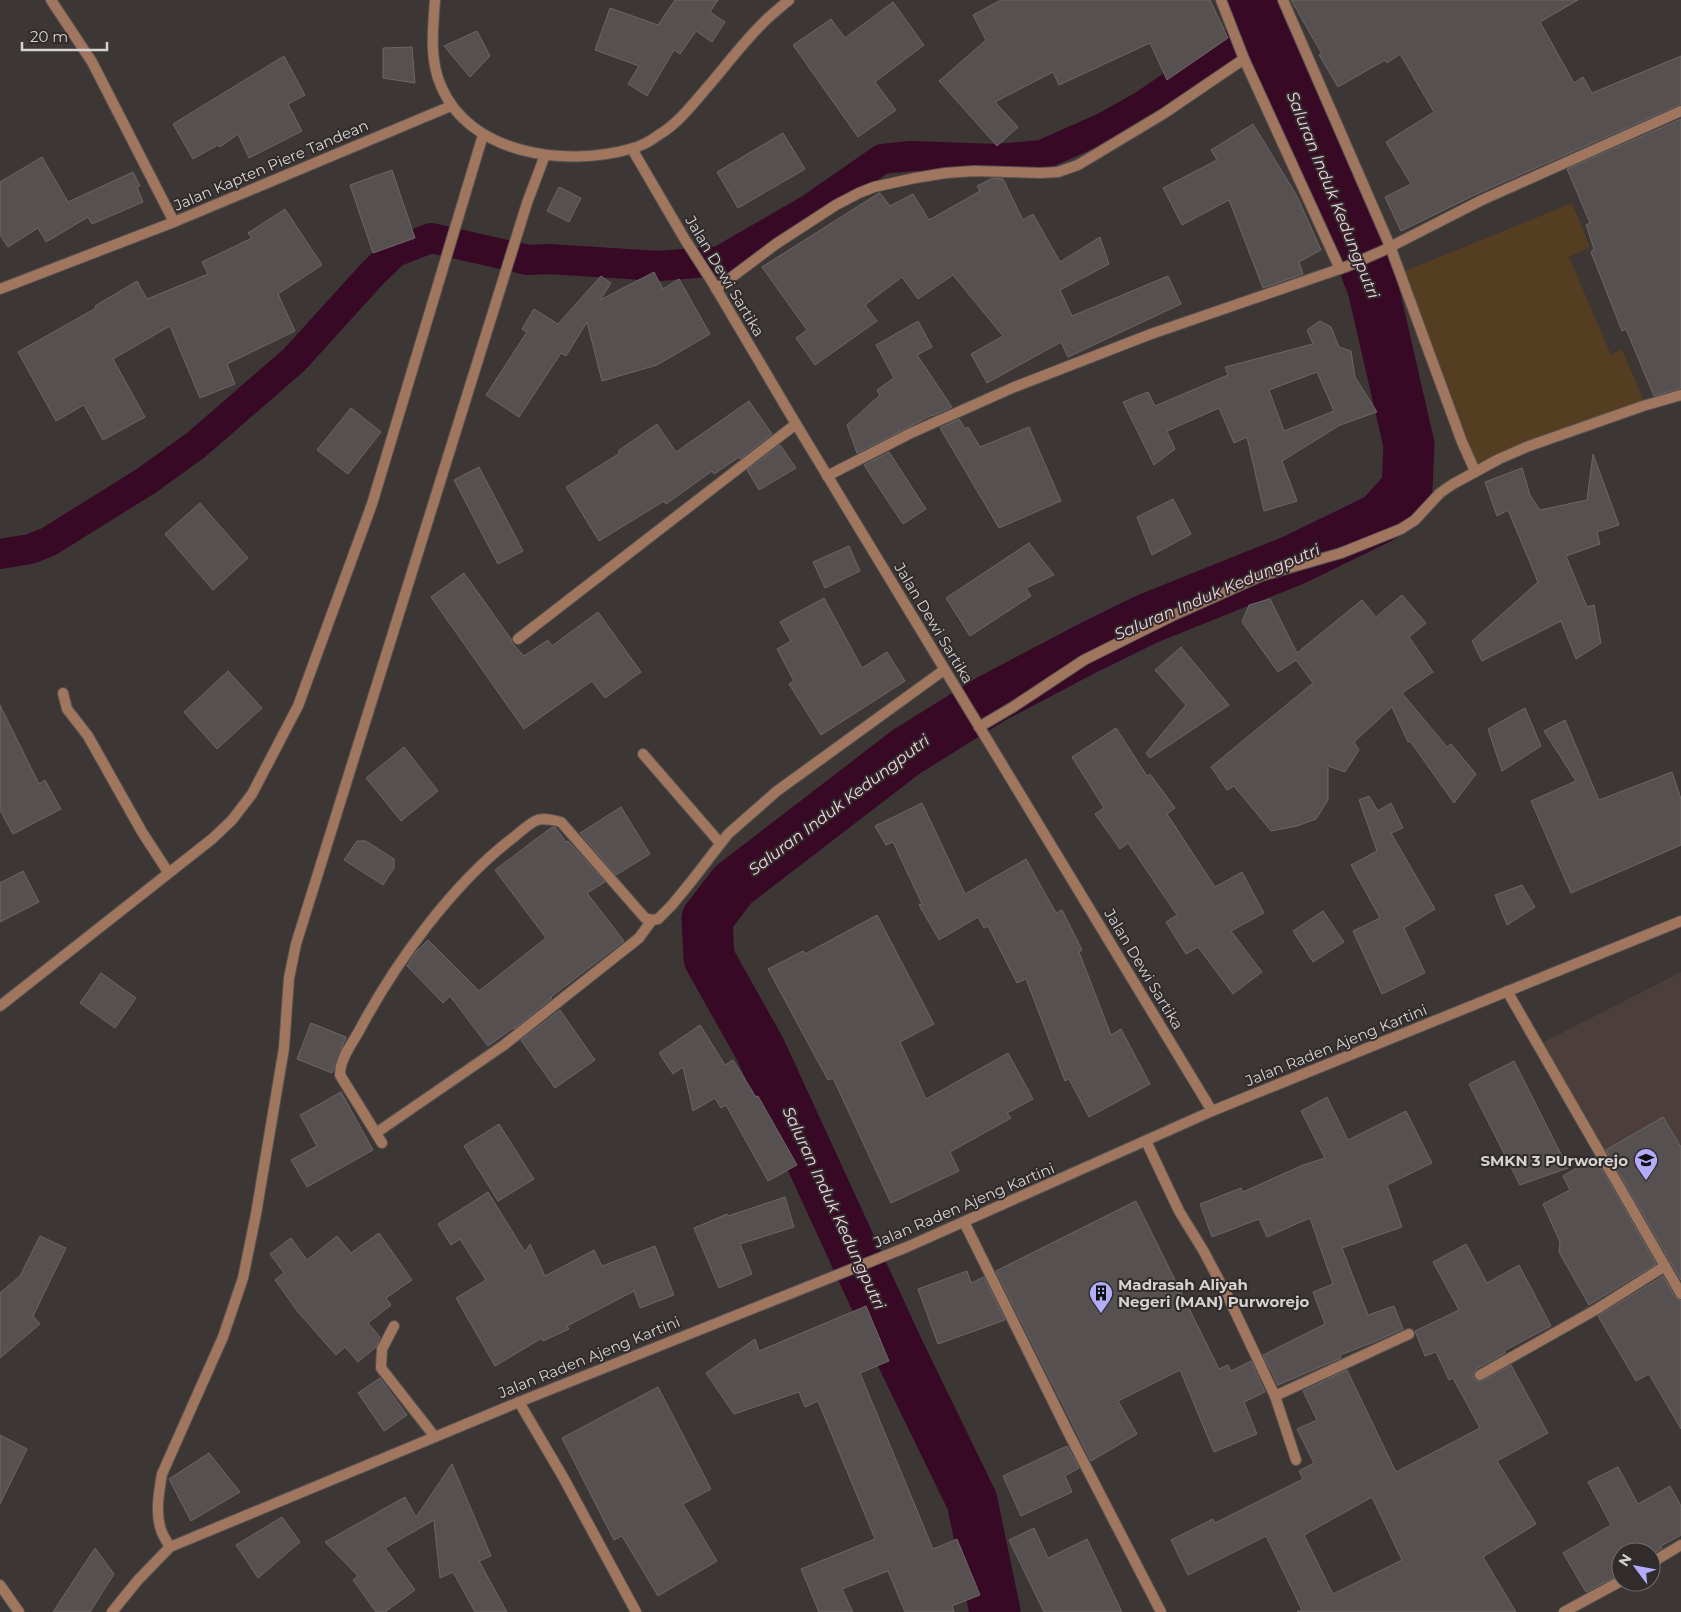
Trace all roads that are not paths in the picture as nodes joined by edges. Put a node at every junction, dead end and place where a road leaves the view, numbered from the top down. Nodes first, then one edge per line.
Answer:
1 (51, 0) edge
2 (435, 0) edge
3 (789, 0) edge
4 (1221, 0) edge
5 (1283, 0) edge
6 (1244, 57) junction
7 (451, 106) junction
8 (1681, 111) edge
9 (483, 135) junction
10 (632, 149) junction
11 (545, 154) junction
12 (174, 222) junction
13 (1386, 248) junction
14 (1344, 267) junction
15 (713, 285) junction
16 (0, 289) edge
17 (1681, 395) edge
18 (796, 424) junction
19 (1475, 471) junction
20 (827, 476) junction
21 (518, 639) dead end
22 (944, 670) junction
23 (63, 694) dead end
24 (979, 726) junction
25 (643, 754) dead end
26 (720, 843) junction
27 (168, 872) junction
28 (652, 920) junction
29 (1681, 921) edge
30 (1507, 991) junction
31 (0, 1006) edge
32 (1212, 1111) junction
33 (376, 1133) junction
34 (1146, 1141) junction
35 (382, 1143) dead end
36 (964, 1222) junction
37 (1665, 1266) junction
38 (1681, 1294) edge
39 (394, 1326) dead end
40 (1409, 1334) dead end
41 (1480, 1375) dead end
42 (1275, 1396) junction
43 (519, 1402) junction
44 (435, 1437) junction
45 (1296, 1460) dead end
46 (1681, 1545) edge
47 (170, 1548) junction
48 (1661, 1557) edge
49 (0, 1585) edge
50 (1611, 1586) edge
51 (19, 1612) edge
52 (112, 1612) edge
53 (636, 1612) edge
54 (1161, 1612) edge
55 (1564, 1612) edge

1 - 12 street
2 - 7 street
3 - 10 street
4 - 6 street
5 - 13 street
6 - 14 street
6 - 15 street
7 - 9 street
7 - 12 street, Jalan Kapten Piere Tandean
8 - 13 street
9 - 11 street
9 - 27 street
10 - 11 street
10 - 15 street, Jalan Dewi Sartika
11 - 47 street
12 - 16 street, Jalan Kapten Piere Tandean
13 - 14 street
13 - 19 street
14 - 20 street
15 - 18 street, Jalan Dewi Sartika
17 - 19 street
18 - 20 street, Jalan Dewi Sartika
18 - 21 street
19 - 24 street
20 - 22 street, Jalan Dewi Sartika
22 - 24 street, Jalan Dewi Sartika
22 - 26 street
23 - 27 street
24 - 32 street, Jalan Dewi Sartika
25 - 26 street
26 - 28 street
27 - 31 street
28 - 33 street
28 - 33 street
29 - 30 street, Jalan Raden Ajeng Kartini
30 - 32 street, Jalan Raden Ajeng Kartini
30 - 37 street
32 - 34 street, Jalan Raden Ajeng Kartini
33 - 35 street
34 - 36 street, Jalan Raden Ajeng Kartini
34 - 42 street
36 - 43 street, Jalan Raden Ajeng Kartini
36 - 54 street
37 - 38 street
37 - 41 street
39 - 44 street
40 - 42 street
42 - 45 street
43 - 44 street, Jalan Raden Ajeng Kartini
43 - 53 street
44 - 47 street, Jalan Raden Ajeng Kartini
46 - 48 street
47 - 52 street, Jalan Raden Ajeng Kartini
49 - 51 street
50 - 55 street

